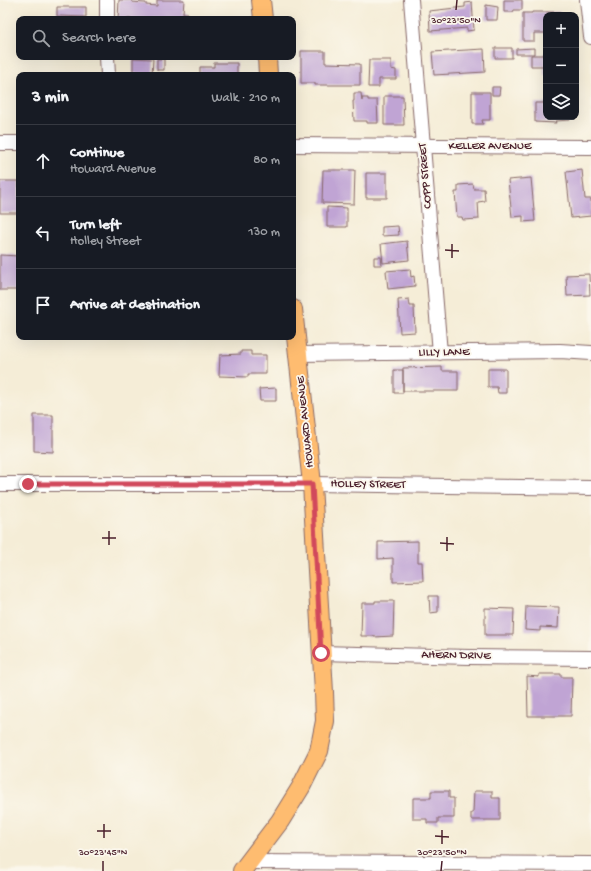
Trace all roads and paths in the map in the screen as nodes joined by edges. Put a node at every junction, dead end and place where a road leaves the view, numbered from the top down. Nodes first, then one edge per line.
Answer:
1 (107, 0) edge
2 (261, 0) edge
3 (411, 0) edge
4 (587, 0) edge
5 (107, 16) edge
6 (263, 16) edge
7 (591, 37) edge
8 (108, 60) edge
9 (267, 60) edge
10 (108, 72) edge
11 (268, 72) edge
12 (0, 143) edge
13 (16, 143) edge
14 (296, 145) edge
15 (423, 146) junction
16 (591, 147) edge
17 (296, 336) edge
18 (440, 353) junction
19 (591, 353) edge
20 (298, 354) junction
21 (0, 484) edge
22 (312, 484) junction
23 (591, 488) edge
24 (321, 653) junction
25 (591, 658) edge
26 (591, 864) edge
27 (246, 866) edge
28 (452, 867) edge

1 - 5 street
2 - 6 main road
3 - 15 street, COPP STREET
4 - 7 street
8 - 10 street
9 - 11 main road
12 - 13 street
14 - 15 street, KELLER AVENUE
15 - 16 street, KELLER AVENUE
15 - 18 street, COPP STREET
17 - 20 main road, HOWARD AVENUE
18 - 19 street, LILLY LANE
18 - 20 street, LILLY LANE
20 - 22 main road, HOWARD AVENUE
21 - 22 street, HOLLEY STREET
22 - 23 street, HOLLEY STREET
22 - 24 main road, HOWARD AVENUE
24 - 25 street, AHERN DRIVE
24 - 27 main road, HOWARD AVENUE
26 - 28 street
27 - 28 street

